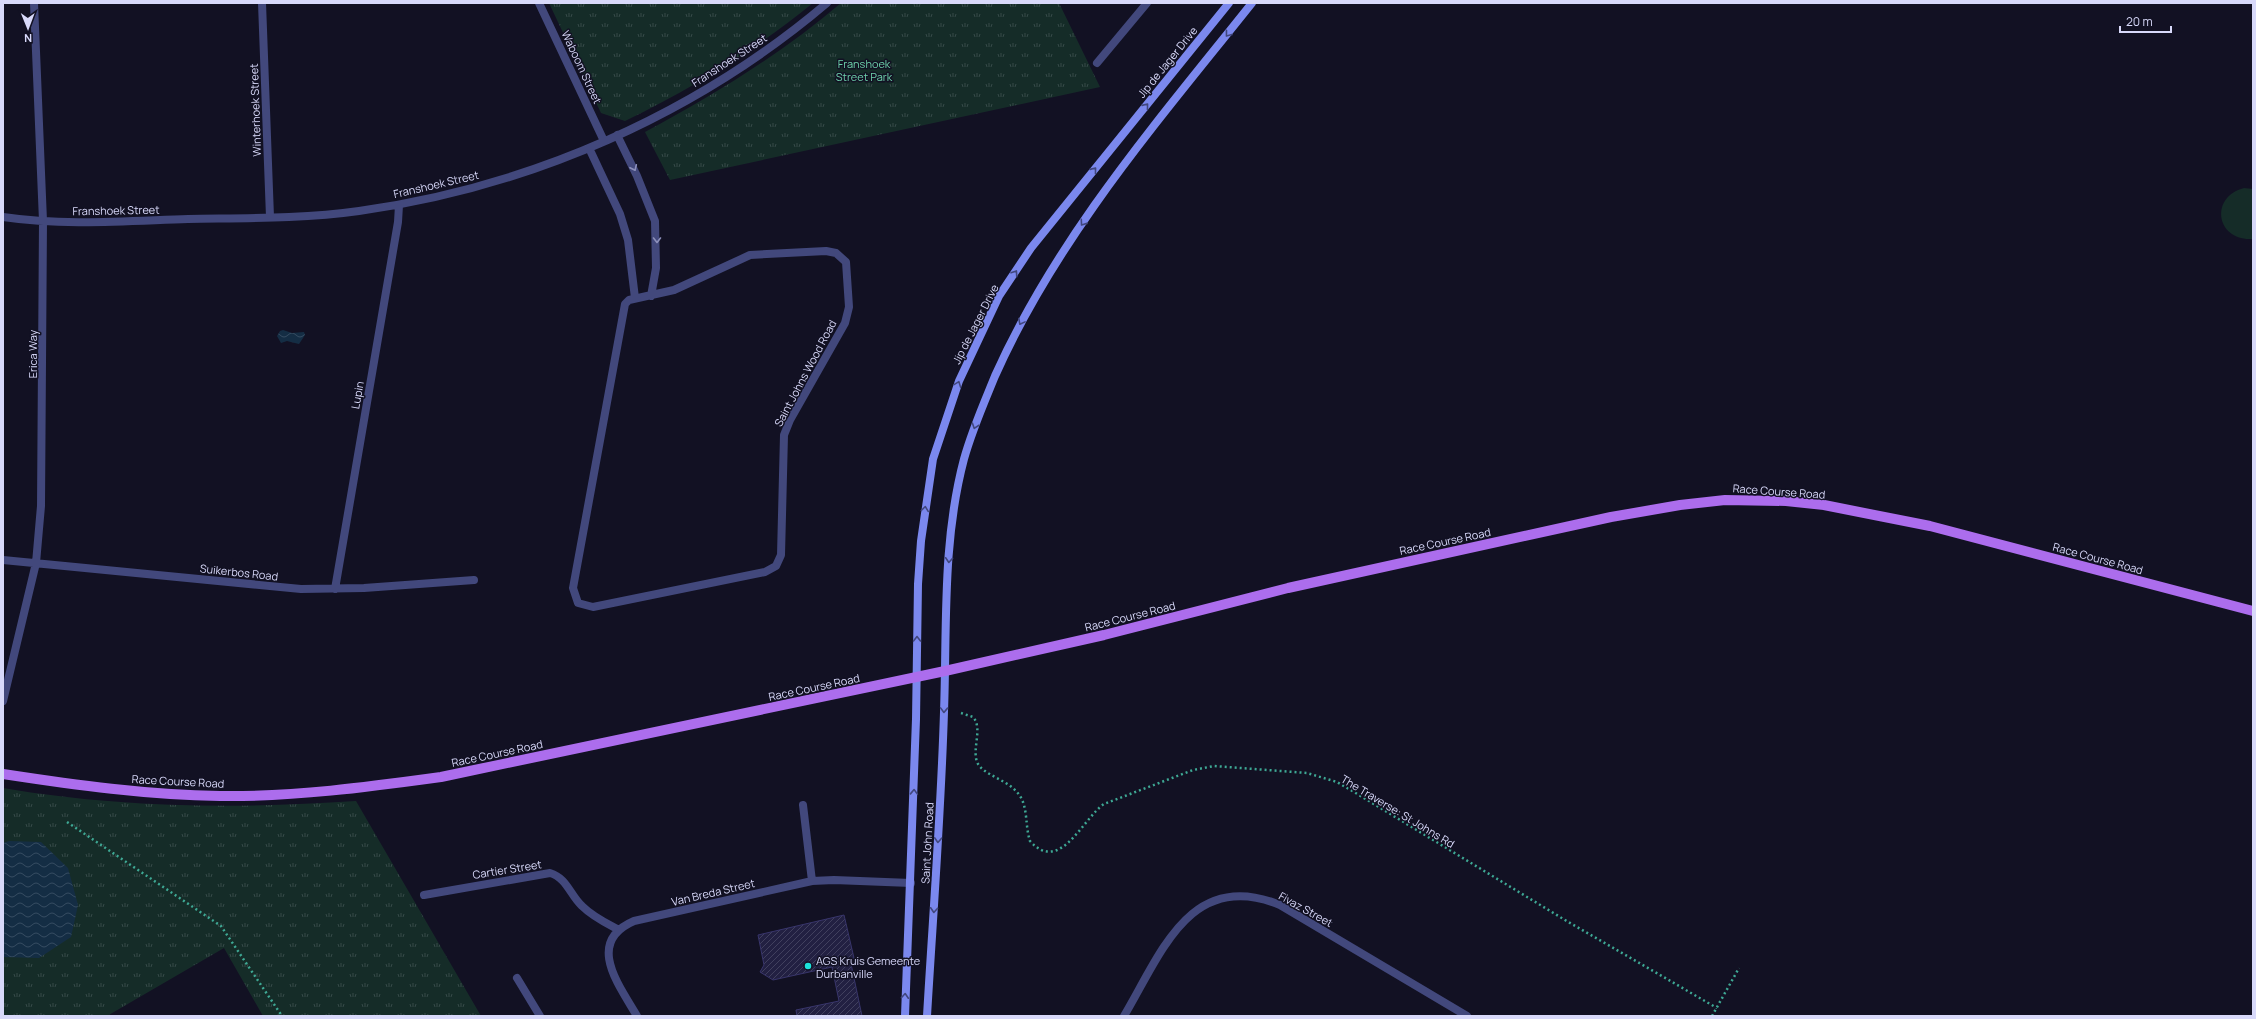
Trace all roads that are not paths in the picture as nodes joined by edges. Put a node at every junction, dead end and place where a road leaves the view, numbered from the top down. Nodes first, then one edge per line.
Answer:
1 (34, 3) edge
2 (262, 3) edge
3 (539, 3) edge
4 (827, 3) edge
5 (1148, 3) edge
6 (1229, 3) edge
7 (1252, 3) edge
8 (1097, 63) dead end
9 (617, 136) junction
10 (604, 141) junction
11 (589, 148) junction
12 (399, 205) junction
13 (3, 217) edge
14 (270, 217) junction
15 (43, 221) junction
16 (651, 296) junction
17 (635, 298) junction
18 (3, 560) edge
19 (36, 563) junction
20 (474, 580) dead end
21 (335, 589) junction
22 (2253, 611) edge
23 (945, 671) junction
24 (917, 678) junction
25 (3, 701) edge
26 (3, 774) edge
27 (803, 804) dead end
28 (812, 881) junction
29 (910, 883) junction
30 (424, 895) dead end
31 (619, 930) junction
32 (517, 978) dead end
33 (540, 1016) edge
34 (637, 1016) edge
35 (905, 1016) edge
36 (927, 1016) edge
37 (1124, 1016) edge
38 (1467, 1016) edge

1 - 15 street, Erica Way
2 - 14 street, Winterhoek Street
3 - 10 street, Waboom Street
4 - 9 street, Franshoek Street
5 - 8 street
24 -> 6 main road, Jip de Jager Drive
7 -> 23 main road
9 - 10 street, Franshoek Street
9 -> 16 street
10 - 11 street, Franshoek Street
11 - 12 street, Franshoek Street
11 - 17 street
12 - 14 street, Franshoek Street
12 - 21 street, Lupin
13 - 15 street, Franshoek Street
14 - 15 street, Franshoek Street
15 - 19 street, Erica Way
16 - 17 street, Saint Johns Wood Road
16 - 17 street, Saint Johns Wood Road
18 - 19 street, Suikerbos Road
19 - 21 street, Suikerbos Road
19 - 25 street, Erica Way
20 - 21 street, Suikerbos Road
22 - 23 main road, Race Course Road
23 - 24 main road, Race Course Road
23 -> 36 main road, Saint John Road
24 - 26 main road, Race Course Road
29 -> 24 main road, Saint John Road
27 - 28 street
28 - 29 street, Van Breda Street
28 - 31 street, Van Breda Street
35 -> 29 main road, Saint John Road
30 - 31 street, Cartier Street
31 - 34 street
32 - 33 street
37 - 38 street, Fivaz Street

